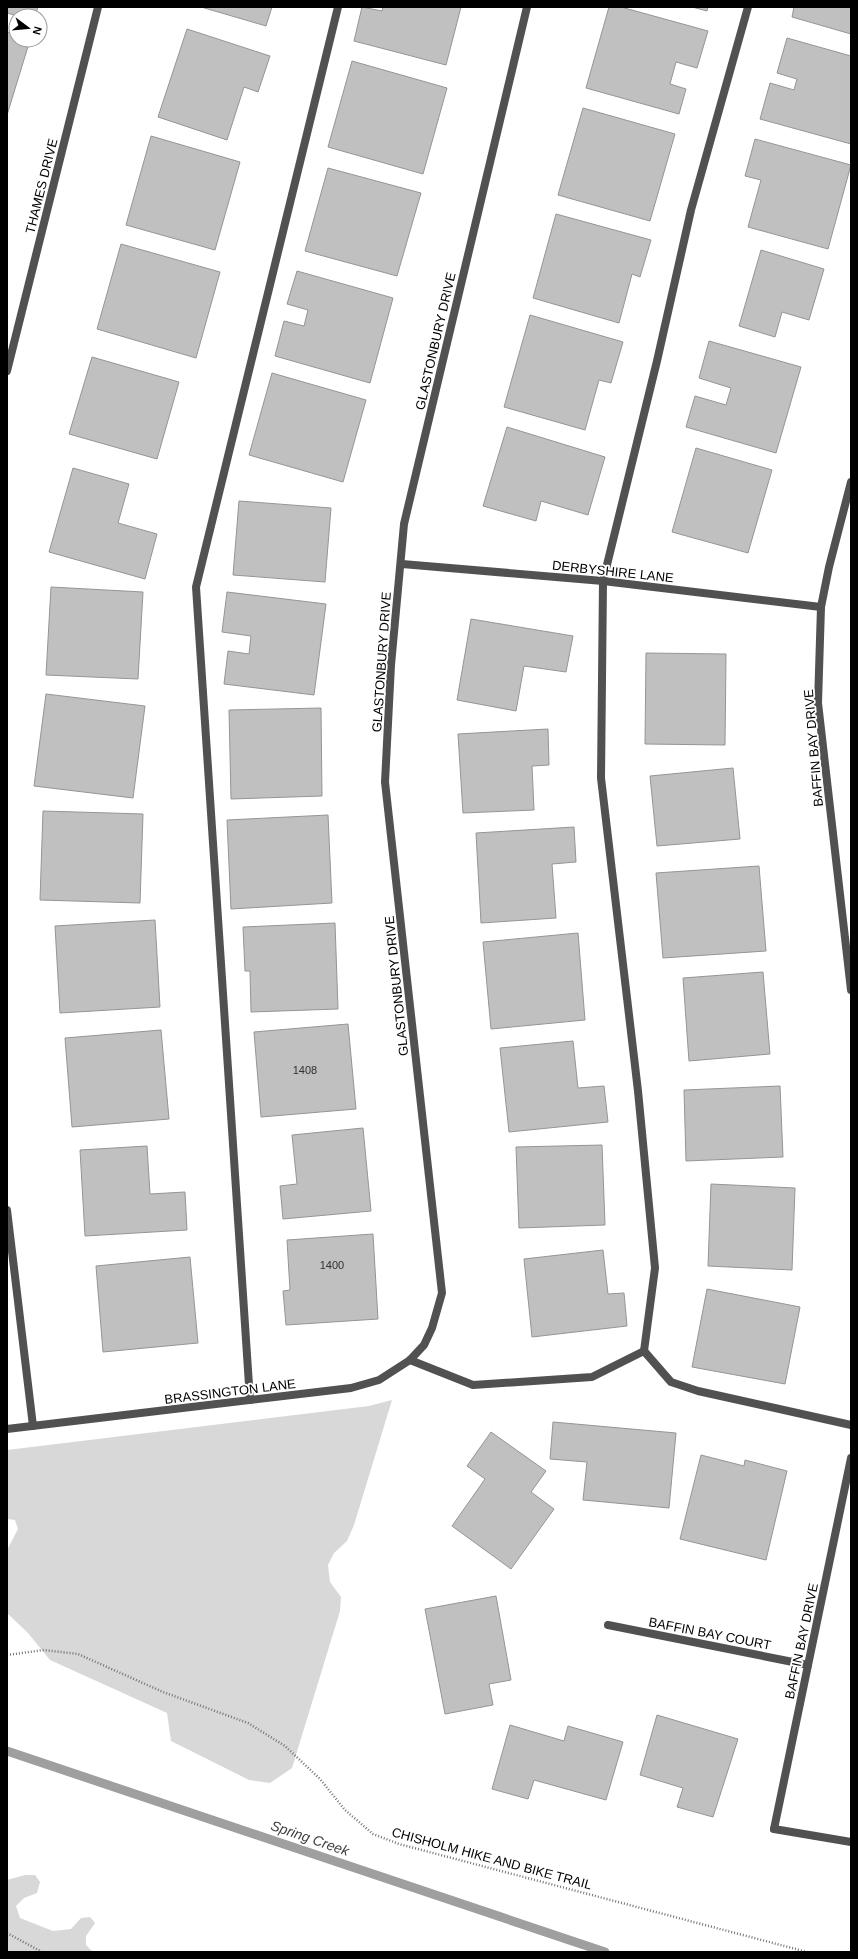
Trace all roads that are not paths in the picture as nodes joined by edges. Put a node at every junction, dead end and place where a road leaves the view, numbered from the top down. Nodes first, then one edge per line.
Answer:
1 (98, 7) edge
2 (338, 7) edge
3 (527, 7) edge
4 (748, 7) edge
5 (7, 371) edge
6 (851, 482) edge
7 (402, 564) junction
8 (603, 581) junction
9 (821, 607) junction
10 (851, 990) edge
11 (7, 1210) edge
12 (432, 1328) joint
13 (644, 1351) junction
14 (410, 1360) junction
15 (250, 1400) junction
16 (851, 1425) edge
17 (33, 1426) junction
18 (7, 1429) edge
19 (851, 1458) edge
20 (608, 1625) dead end
21 (808, 1664) junction
22 (851, 1842) edge

1 - 5 street, THAMES DRIVE
2 - 15 street
3 - 7 street, GLASTONBURY DRIVE
4 - 8 street
6 - 9 street, BAFFIN BAY DRIVE
7 - 8 street, DERBYSHIRE LANE
7 - 12 street, GLASTONBURY DRIVE
8 - 9 street, DERBYSHIRE LANE
8 - 13 street
9 - 10 street, BAFFIN BAY DRIVE
11 - 17 street
12 - 14 street, BRASSINGTON LANE
13 - 14 street
13 - 16 street
14 - 15 street, BRASSINGTON LANE
15 - 17 street, BRASSINGTON LANE
17 - 18 street, BRASSINGTON LANE
19 - 21 street, BAFFIN BAY DRIVE
20 - 21 street, BAFFIN BAY COURT
21 - 22 street, BAFFIN BAY DRIVE

